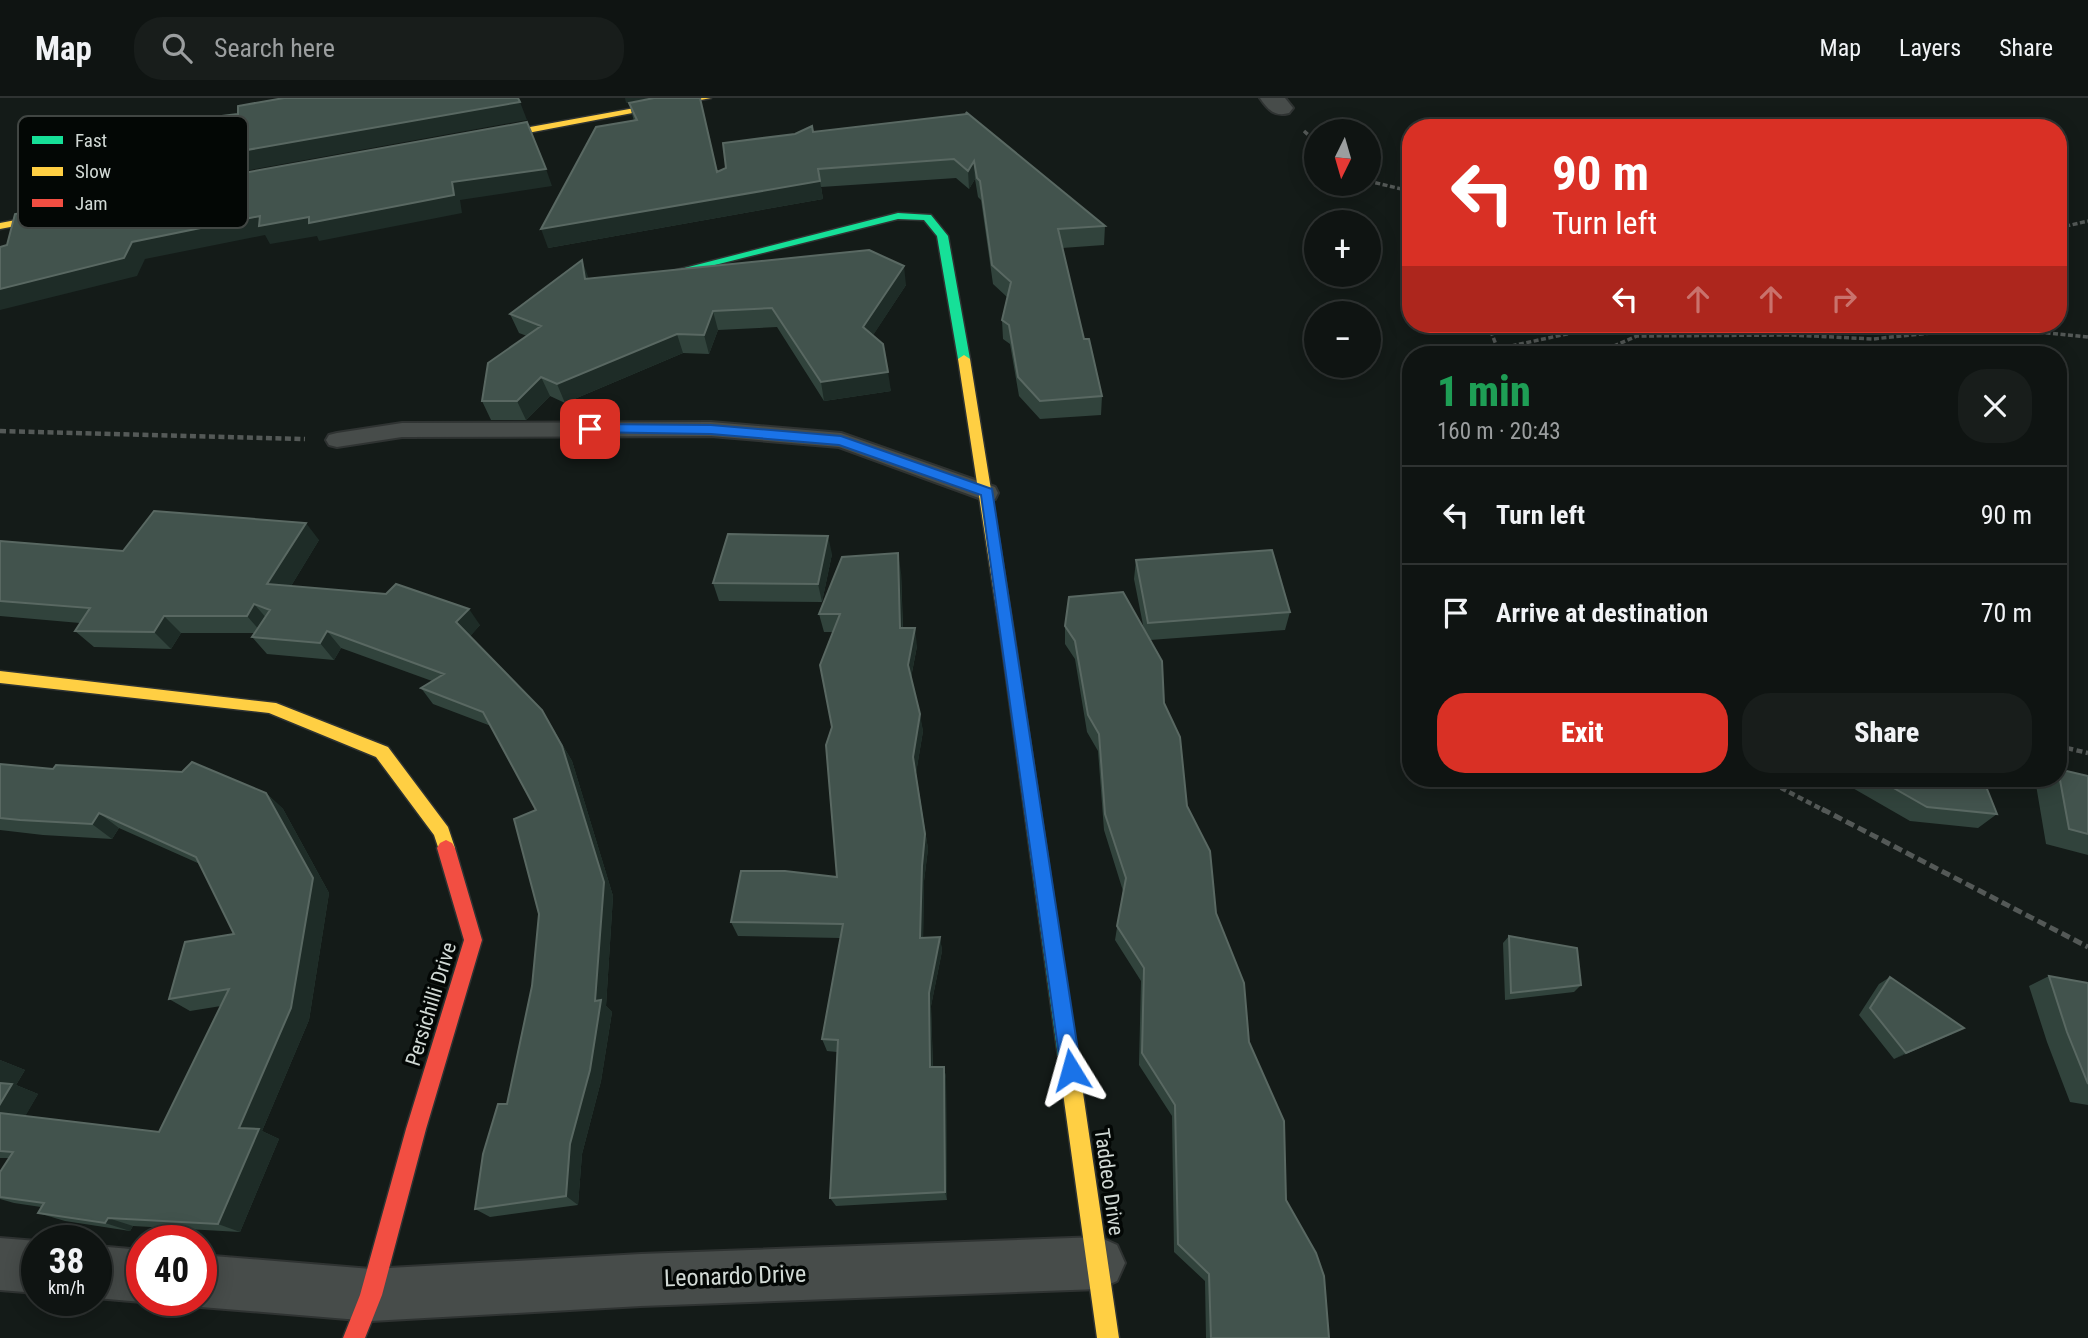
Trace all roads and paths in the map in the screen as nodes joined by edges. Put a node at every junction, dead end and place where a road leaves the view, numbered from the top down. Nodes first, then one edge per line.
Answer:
1 (706, 98) edge
2 (462, 142) edge
3 (1381, 184) edge
4 (1402, 189) edge
5 (2088, 221) edge
6 (18, 223) edge
7 (0, 226) edge
8 (2067, 226) edge
9 (675, 272) edge
10 (1572, 333) edge
11 (1930, 333) edge
12 (2048, 333) edge
13 (2088, 337) edge
14 (1511, 346) edge
15 (1614, 346) edge
16 (0, 431) edge
17 (337, 440) joint
18 (987, 492) junction
19 (0, 677) edge
20 (2067, 748) edge
21 (2088, 753) edge
22 (1779, 787) edge
23 (2088, 947) edge
24 (1099, 1263) junction
25 (0, 1264) edge
26 (21, 1266) edge
27 (217, 1284) edge
28 (363, 1316) edge
29 (1108, 1338) edge

1 - 2 street
3 - 4 path
5 - 8 path
6 - 7 street
9 - 18 street, Taddeo Drive
10 - 14 path
11 - 15 path
12 - 13 path
16 - 17 path
17 - 18 lane
18 - 24 street, Taddeo Drive
19 - 28 street, Persichilli Drive
20 - 21 path
22 - 23 path
24 - 28 street, Leonardo Drive
24 - 29 street, Taddeo Drive
25 - 26 street
27 - 28 street, Leonardo Drive

